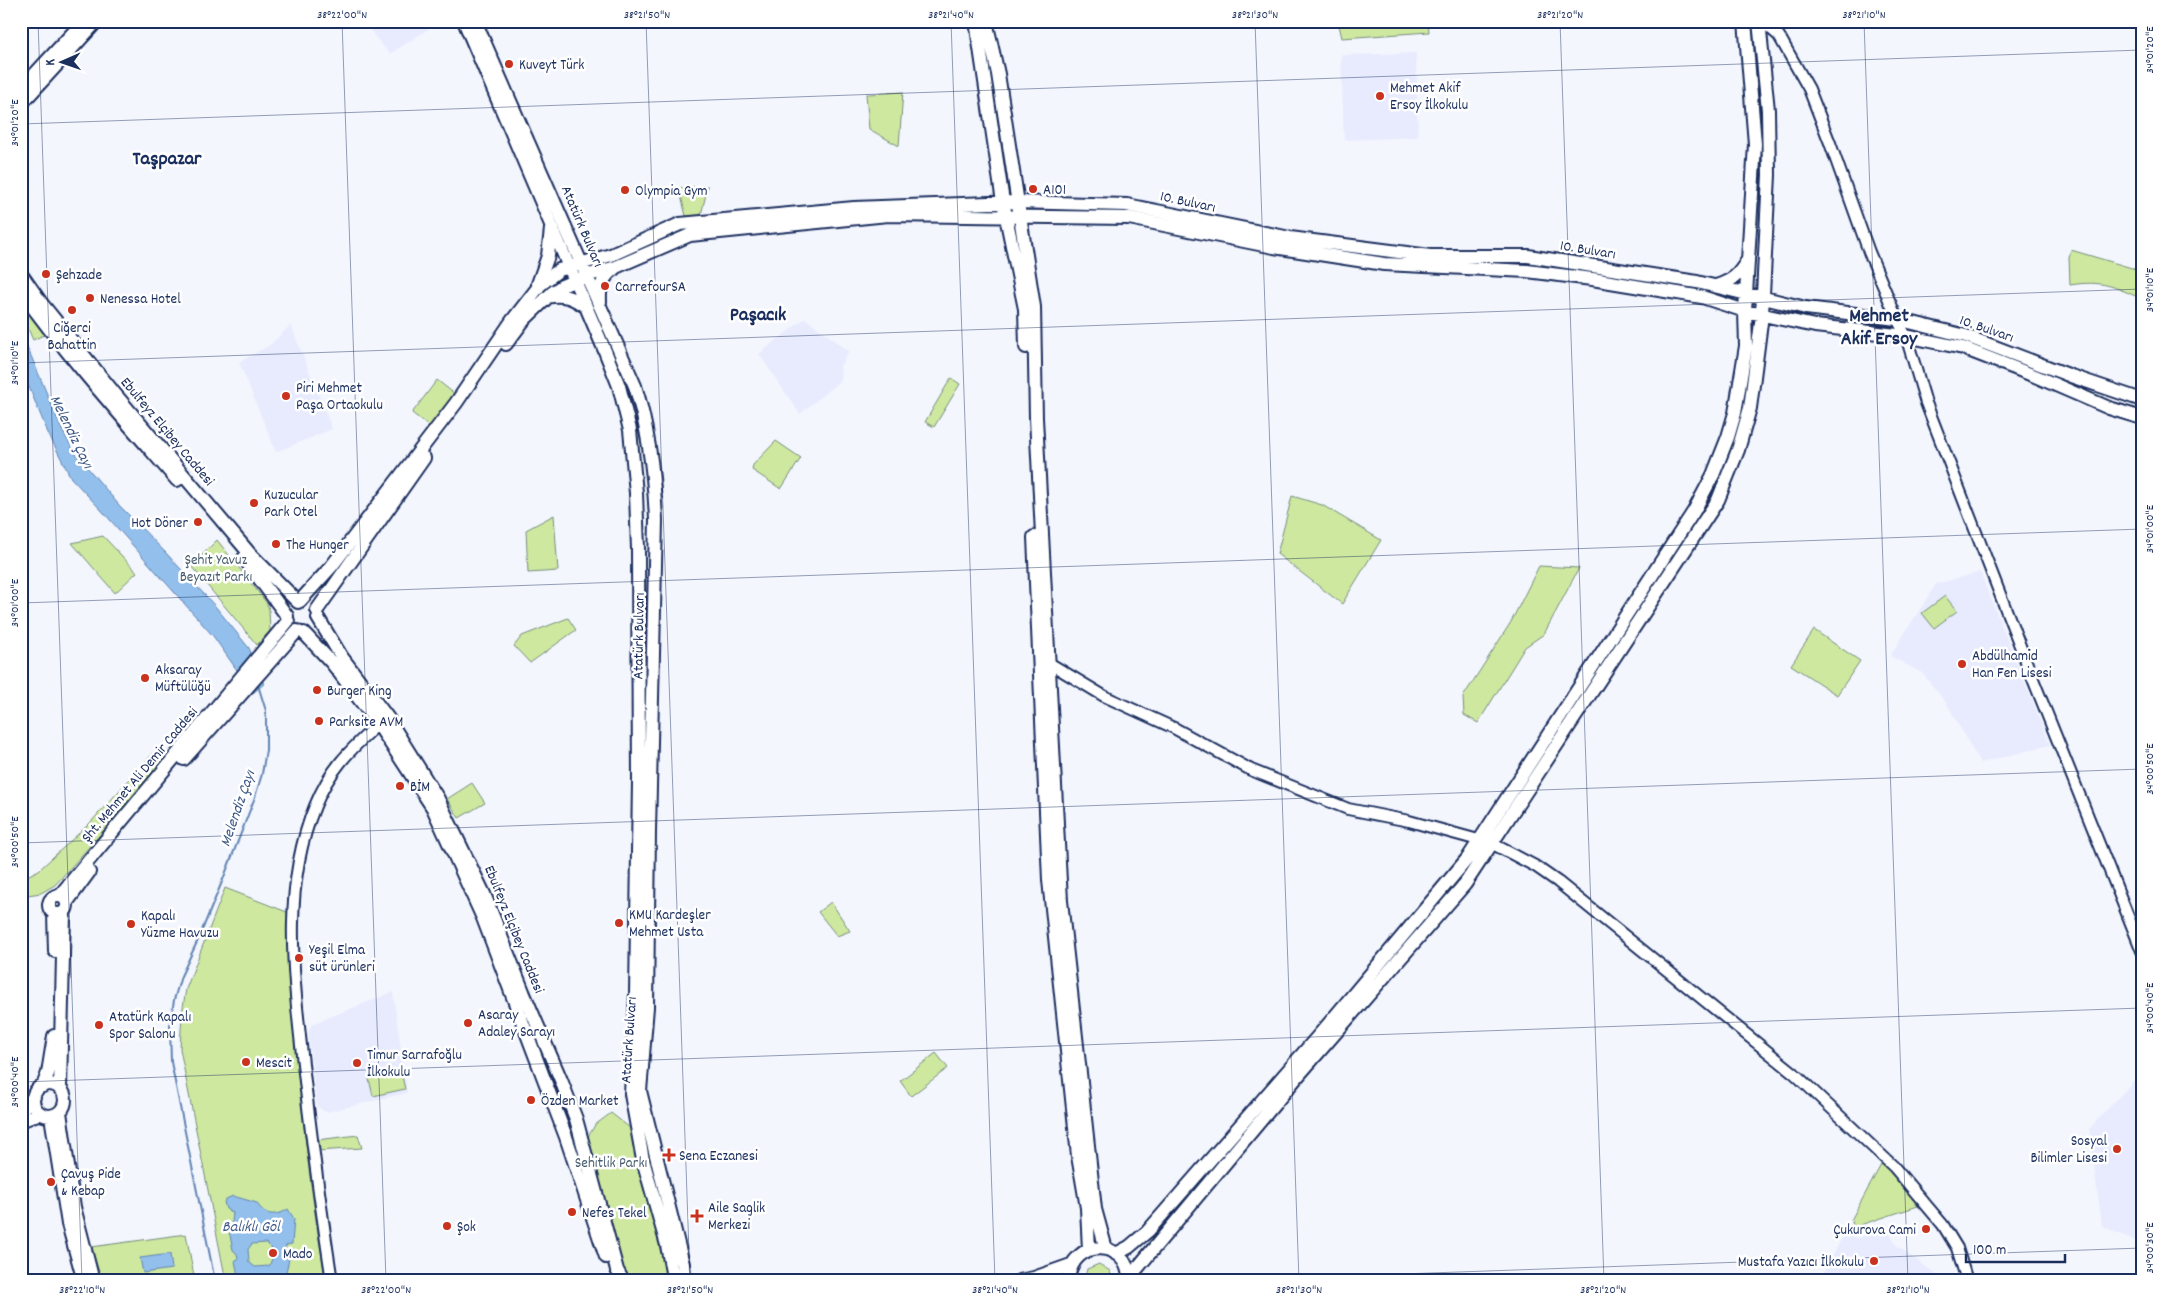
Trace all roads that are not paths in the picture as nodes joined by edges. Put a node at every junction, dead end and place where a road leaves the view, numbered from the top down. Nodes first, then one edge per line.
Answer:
1 (84, 21) edge
2 (97, 21) edge
3 (464, 21) edge
4 (475, 21) edge
5 (976, 21) edge
6 (986, 21) edge
7 (1745, 21) edge
8 (1760, 21) edge
9 (21, 89) edge
10 (21, 104) edge
11 (1003, 202) junction
12 (1016, 202) junction
13 (1013, 216) junction
14 (551, 224) junction
15 (570, 238) junction
16 (1748, 259) junction
17 (614, 261) junction
18 (575, 265) junction
19 (21, 274) edge
20 (580, 279) junction
21 (1716, 286) junction
22 (535, 290) junction
23 (21, 291) edge
24 (1748, 294) junction
25 (547, 297) junction
26 (1763, 297) junction
27 (1715, 301) junction
28 (586, 307) junction
29 (600, 307) junction
30 (1745, 311) junction
31 (1762, 315) junction
32 (1897, 319) junction
33 (1906, 336) junction
34 (1746, 346) junction
35 (2142, 400) edge
36 (2142, 418) edge
37 (299, 602) junction
38 (318, 614) junction
39 (288, 619) junction
40 (301, 632) junction
41 (1049, 663) junction
42 (378, 724) junction
43 (1479, 840) junction
44 (1493, 844) junction
45 (61, 906) junction
46 (1061, 944) junction
47 (2142, 951) edge
48 (43, 1086) junction
49 (60, 1089) junction
50 (34, 1097) junction
51 (21, 1110) edge
52 (50, 1113) junction
53 (21, 1121) edge
54 (1089, 1250) junction
55 (1111, 1251) junction
56 (1071, 1265) junction
57 (1129, 1279) edge
58 (84, 1281) edge
59 (93, 1281) edge
60 (332, 1281) edge
61 (613, 1281) edge
62 (623, 1281) edge
63 (670, 1281) edge
64 (684, 1281) edge
65 (1019, 1281) edge
66 (1068, 1281) edge
67 (1966, 1281) edge

1 - 9 main road
2 - 10 main road
3 - 14 main road, Atatürk Bulvarı
4 - 15 main road, Atatürk Bulvarı
5 - 11 main road
6 - 12 main road
7 - 16 main road
8 - 26 main road
8 - 32 street
11 - 12 main road, 10. Bulvarı
11 - 13 main road
11 - 17 main road, 10. Bulvarı
12 - 13 main road
12 - 21 main road, 10. Bulvarı
13 - 17 main road, 10. Bulvarı
13 - 27 main road, 10. Bulvarı
13 - 41 main road
13 - 46 main road
14 - 18 main road, Atatürk Bulvarı
14 - 22 main road
15 - 17 main road
15 - 18 main road, Atatürk Bulvarı
16 - 21 main road
16 - 24 main road
17 - 18 main road
17 - 20 main road
17 - 29 main road
18 - 20 main road, Atatürk Bulvarı
18 - 22 main road
19 - 37 main road, Ebulfeyz Elçibey Caddesi
20 - 25 main road
20 - 28 main road, Atatürk Bulvarı
20 - 29 main road, Atatürk Bulvarı
21 - 24 main road, 10. Bulvarı
22 - 37 main road
23 - 39 main road, Ebulfeyz Elçibey Caddesi
24 - 26 main road, 10. Bulvarı
24 - 30 main road
25 - 28 main road
25 - 38 main road
26 - 31 main road
26 - 32 main road, 10. Bulvarı
27 - 30 main road, 10. Bulvarı
27 - 34 main road
28 - 63 main road, Atatürk Bulvarı
29 - 64 main road, Atatürk Bulvarı
30 - 31 main road, 10. Bulvarı
30 - 34 main road
31 - 33 main road, 10. Bulvarı
31 - 44 main road
32 - 33 street
32 - 35 main road, 10. Bulvarı
33 - 36 main road, 10. Bulvarı
33 - 47 street
34 - 43 main road
37 - 38 main road
37 - 39 main road
38 - 40 main road
38 - 62 main road, Ebulfeyz Elçibey Caddesi
39 - 40 main road
39 - 45 main road, Şht. Mehmet Ali Demir Caddesi
40 - 42 main road, Ebulfeyz Elçibey Caddesi
40 - 45 main road, Şht. Mehmet Ali Demir Caddesi
41 - 43 street
41 - 46 main road
42 - 60 street
42 - 61 main road, Ebulfeyz Elçibey Caddesi
43 - 44 street
43 - 55 main road
44 - 57 main road
44 - 67 street
45 - 48 main road
45 - 49 main road
46 - 54 main road
46 - 55 main road
48 - 49 main road
48 - 50 main road
49 - 52 main road
50 - 51 main road
50 - 52 main road
52 - 53 main road
52 - 58 main road
52 - 59 main road
54 - 55 main road
54 - 56 main road
55 - 57 main road
56 - 65 main road
56 - 66 main road

